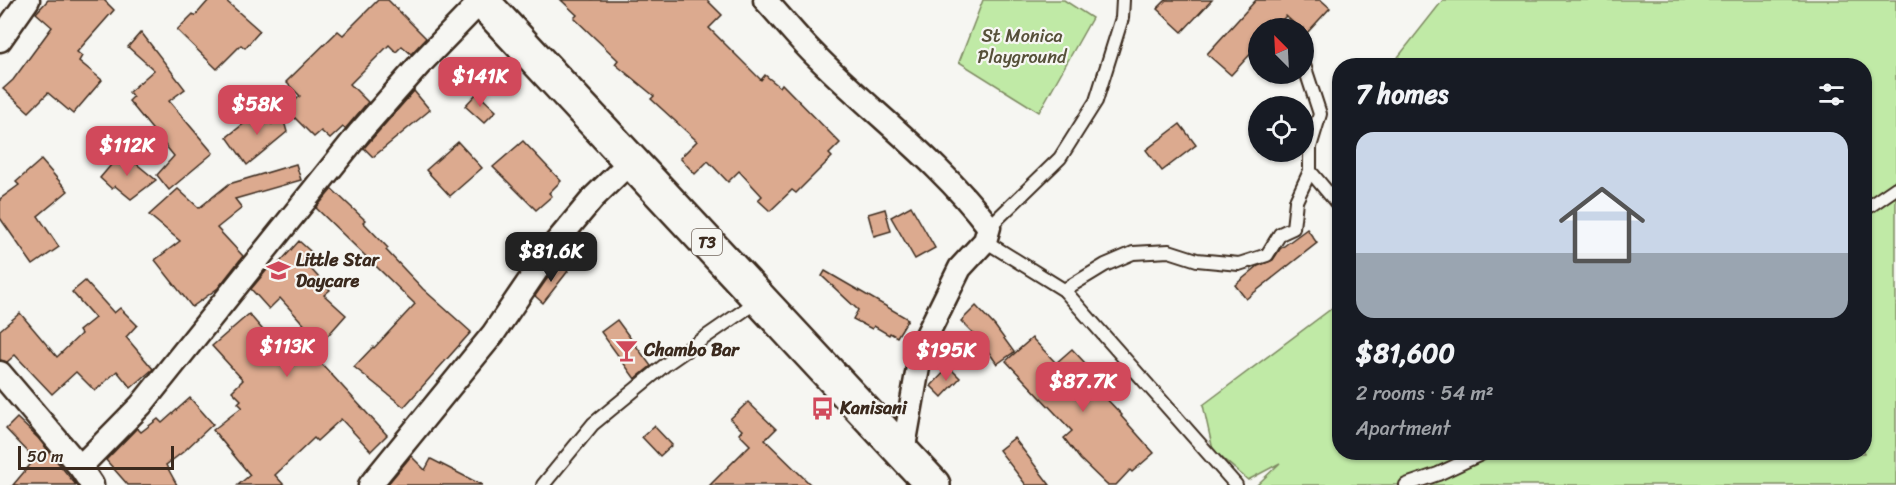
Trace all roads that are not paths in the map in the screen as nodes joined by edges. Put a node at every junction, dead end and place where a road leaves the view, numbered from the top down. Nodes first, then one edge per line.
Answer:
1 (28, 0) edge
2 (481, 0) edge
3 (765, 0) edge
4 (1123, 0) edge
5 (0, 40) edge
6 (1310, 84) edge
7 (631, 161) junction
8 (1310, 171) junction
9 (1896, 188) edge
10 (1332, 197) edge
11 (1872, 204) edge
12 (987, 234) junction
13 (1064, 290) junction
14 (759, 299) junction
15 (0, 373) edge
16 (903, 452) junction
17 (1468, 460) edge
18 (87, 480) edge
19 (931, 484) edge
20 (370, 485) edge
21 (543, 485) edge
22 (1236, 485) edge
23 (1406, 485) edge

1 - 5 street
2 - 7 highway, T3
2 - 18 street
3 - 12 street
4 - 12 lane
6 - 8 lane
7 - 14 highway, T3
7 - 20 street
8 - 10 lane
8 - 13 lane
9 - 11 lane
12 - 13 lane
12 - 16 street
13 - 22 lane
14 - 16 highway, T3
14 - 21 lane
15 - 18 street
16 - 19 highway, T3
17 - 23 lane

